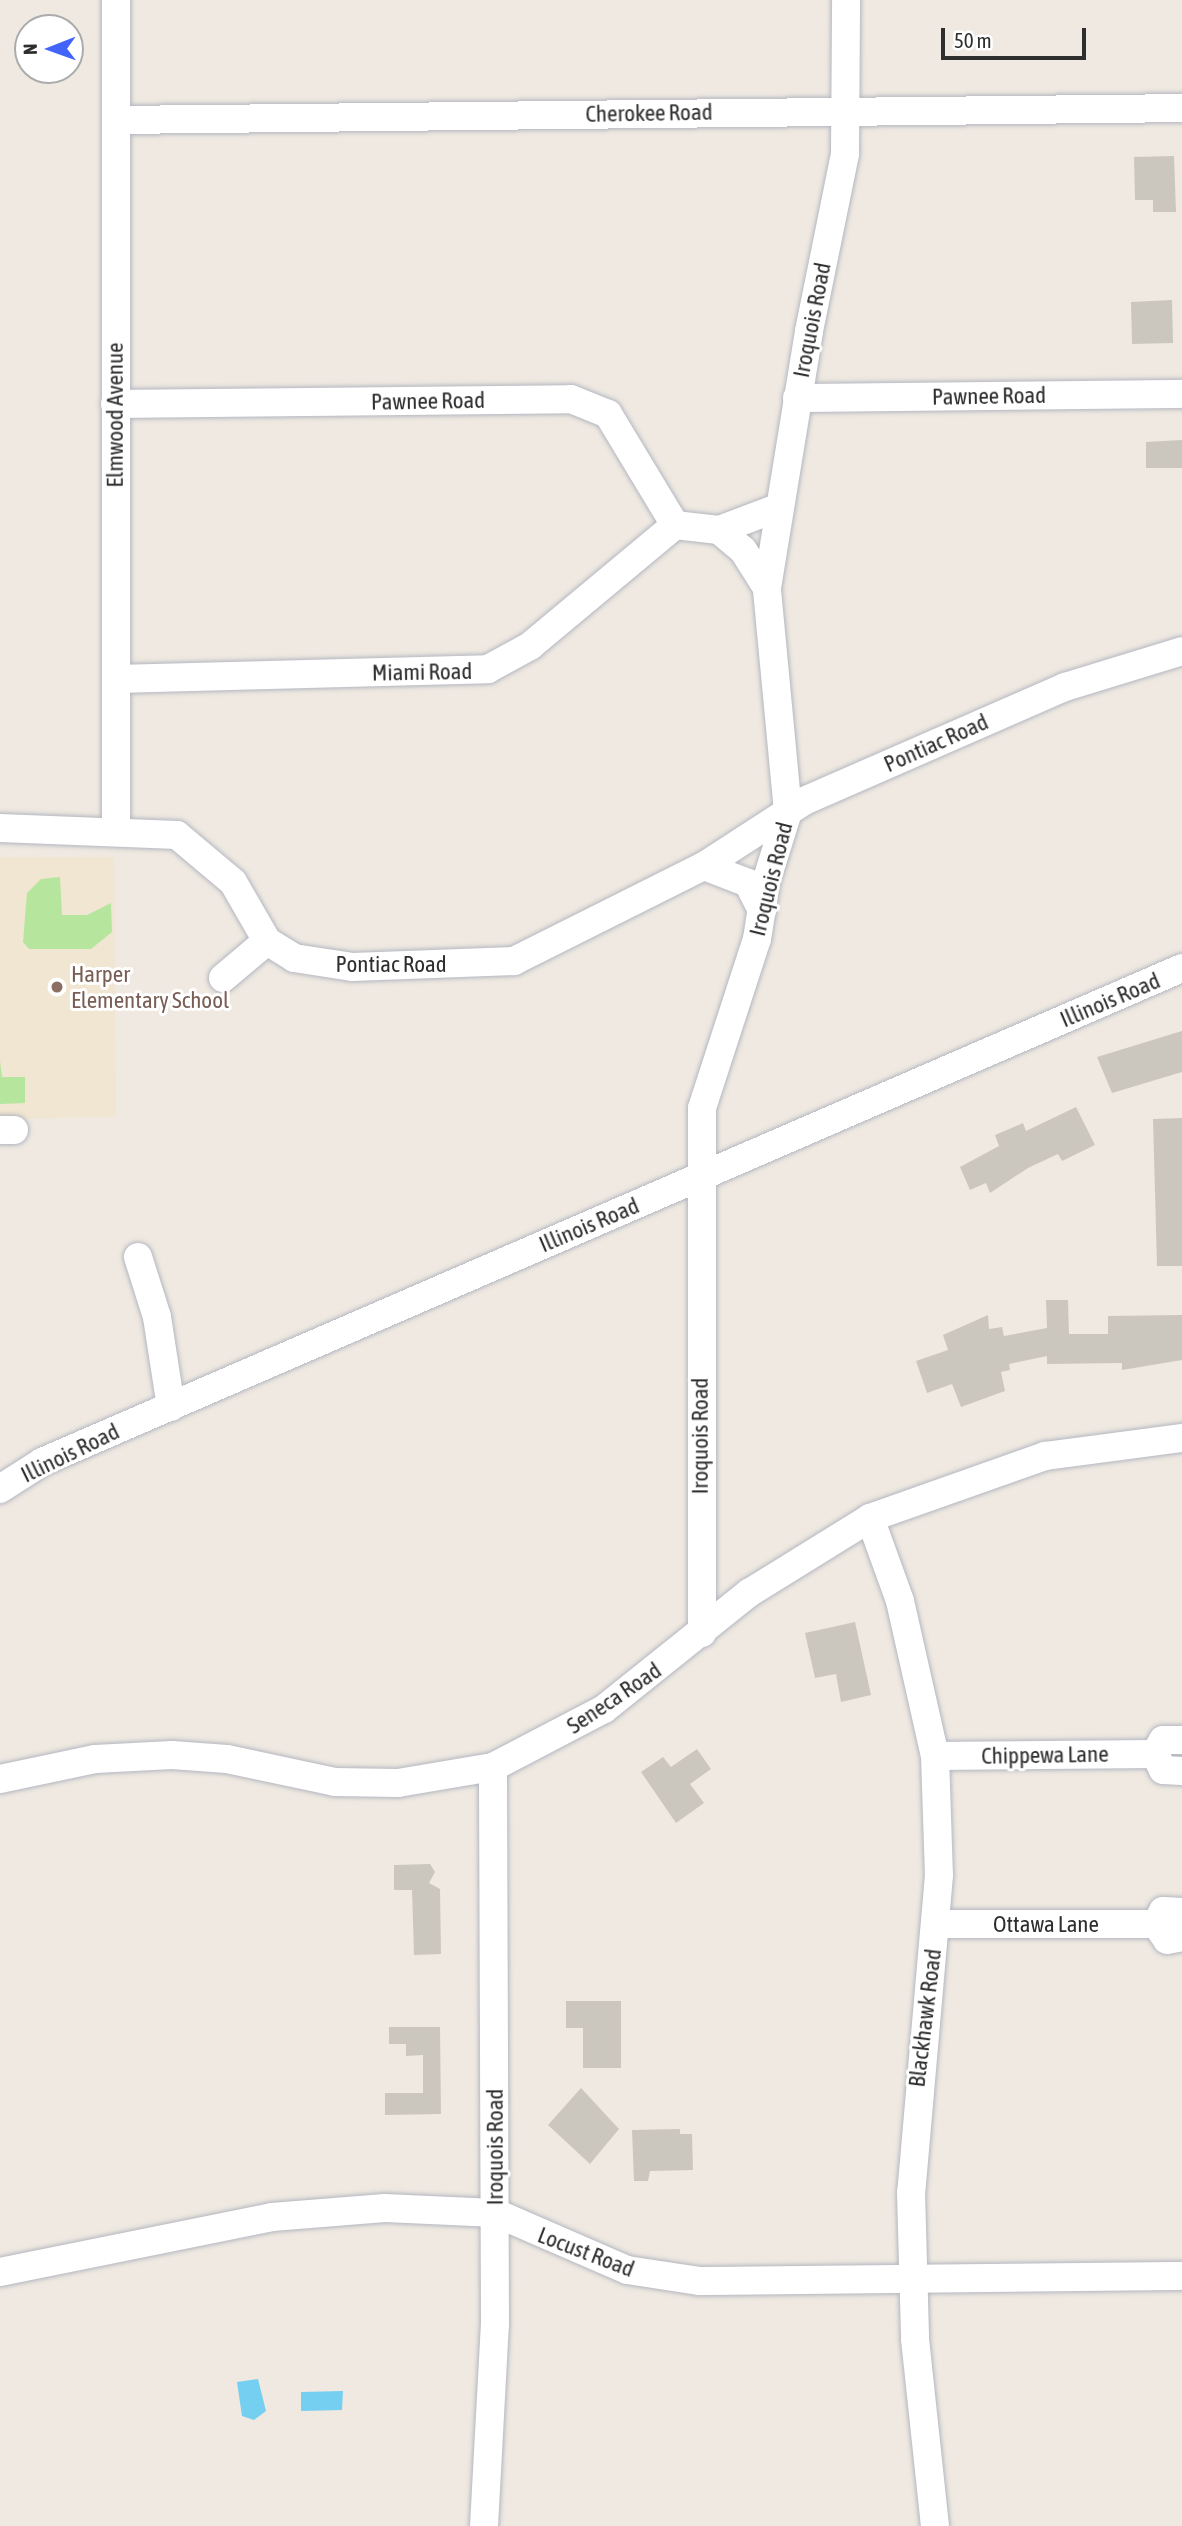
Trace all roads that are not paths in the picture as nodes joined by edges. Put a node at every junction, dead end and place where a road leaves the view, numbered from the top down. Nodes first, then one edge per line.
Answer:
1 (116, 0) edge
2 (846, 0) edge
3 (1182, 108) edge
4 (848, 111) junction
5 (116, 120) junction
6 (1182, 394) edge
7 (797, 398) junction
8 (115, 404) junction
9 (780, 507) junction
10 (675, 525) junction
11 (719, 530) junction
12 (767, 588) junction
13 (1182, 651) edge
14 (116, 679) junction
15 (788, 812) junction
16 (0, 828) edge
17 (116, 830) junction
18 (704, 866) junction
19 (762, 911) junction
20 (267, 942) junction
21 (1182, 968) edge
22 (223, 978) dead end
23 (701, 1177) junction
24 (138, 1257) dead end
25 (171, 1407) junction
26 (1182, 1438) edge
27 (0, 1489) edge
28 (870, 1518) junction
29 (702, 1633) junction
30 (1182, 1740) edge
31 (1155, 1754) junction
32 (935, 1756) junction
33 (493, 1767) junction
34 (1182, 1770) edge
35 (0, 1779) edge
36 (1182, 1912) edge
37 (936, 1924) junction
38 (1156, 1924) junction
39 (1182, 1937) edge
40 (496, 2213) junction
41 (0, 2272) edge
42 (1182, 2276) edge
43 (913, 2279) junction
44 (484, 2526) edge
45 (935, 2526) edge

1 - 5 street, Elmwood Avenue
2 - 4 street, Iroquois Road
3 - 4 street, Cherokee Road
4 - 5 street, Cherokee Road
4 - 7 street, Iroquois Road
5 - 8 street, Elmwood Avenue
6 - 7 street, Pawnee Road
7 - 9 street, Iroquois Road
8 - 10 street, Pawnee Road
8 - 14 street, Elmwood Avenue
9 - 11 street
9 - 12 street, Iroquois Road
10 - 11 street
10 - 14 street, Miami Road
11 - 12 street
12 - 15 street, Iroquois Road
13 - 15 street, Pontiac Road
14 - 17 street, Elmwood Avenue
15 - 18 street, Pontiac Road
15 - 19 street, Iroquois Road
16 - 17 street
17 - 20 street
18 - 19 street
18 - 20 street, Pontiac Road
19 - 23 street, Iroquois Road
20 - 22 street
21 - 23 street, Illinois Road
23 - 25 street, Illinois Road
23 - 29 street, Iroquois Road
24 - 25 street
25 - 27 street, Illinois Road
26 - 28 street, Seneca Road
28 - 29 street, Seneca Road
28 - 32 street, Blackhawk Road
29 - 33 street, Seneca Road
30 - 31 street, Chippewa Lane
31 - 32 street, Chippewa Lane
31 - 34 street
32 - 37 street, Blackhawk Road
33 - 35 street, Seneca Road
33 - 40 street, Iroquois Road
36 - 38 street, Ottawa Lane
37 - 38 street, Ottawa Lane
37 - 43 street, Blackhawk Road
38 - 39 street, Ottawa Lane
40 - 41 street, Locust Road
40 - 43 street, Locust Road
40 - 44 street, Iroquois Road
42 - 43 street, Locust Road
43 - 45 street, Blackhawk Road

